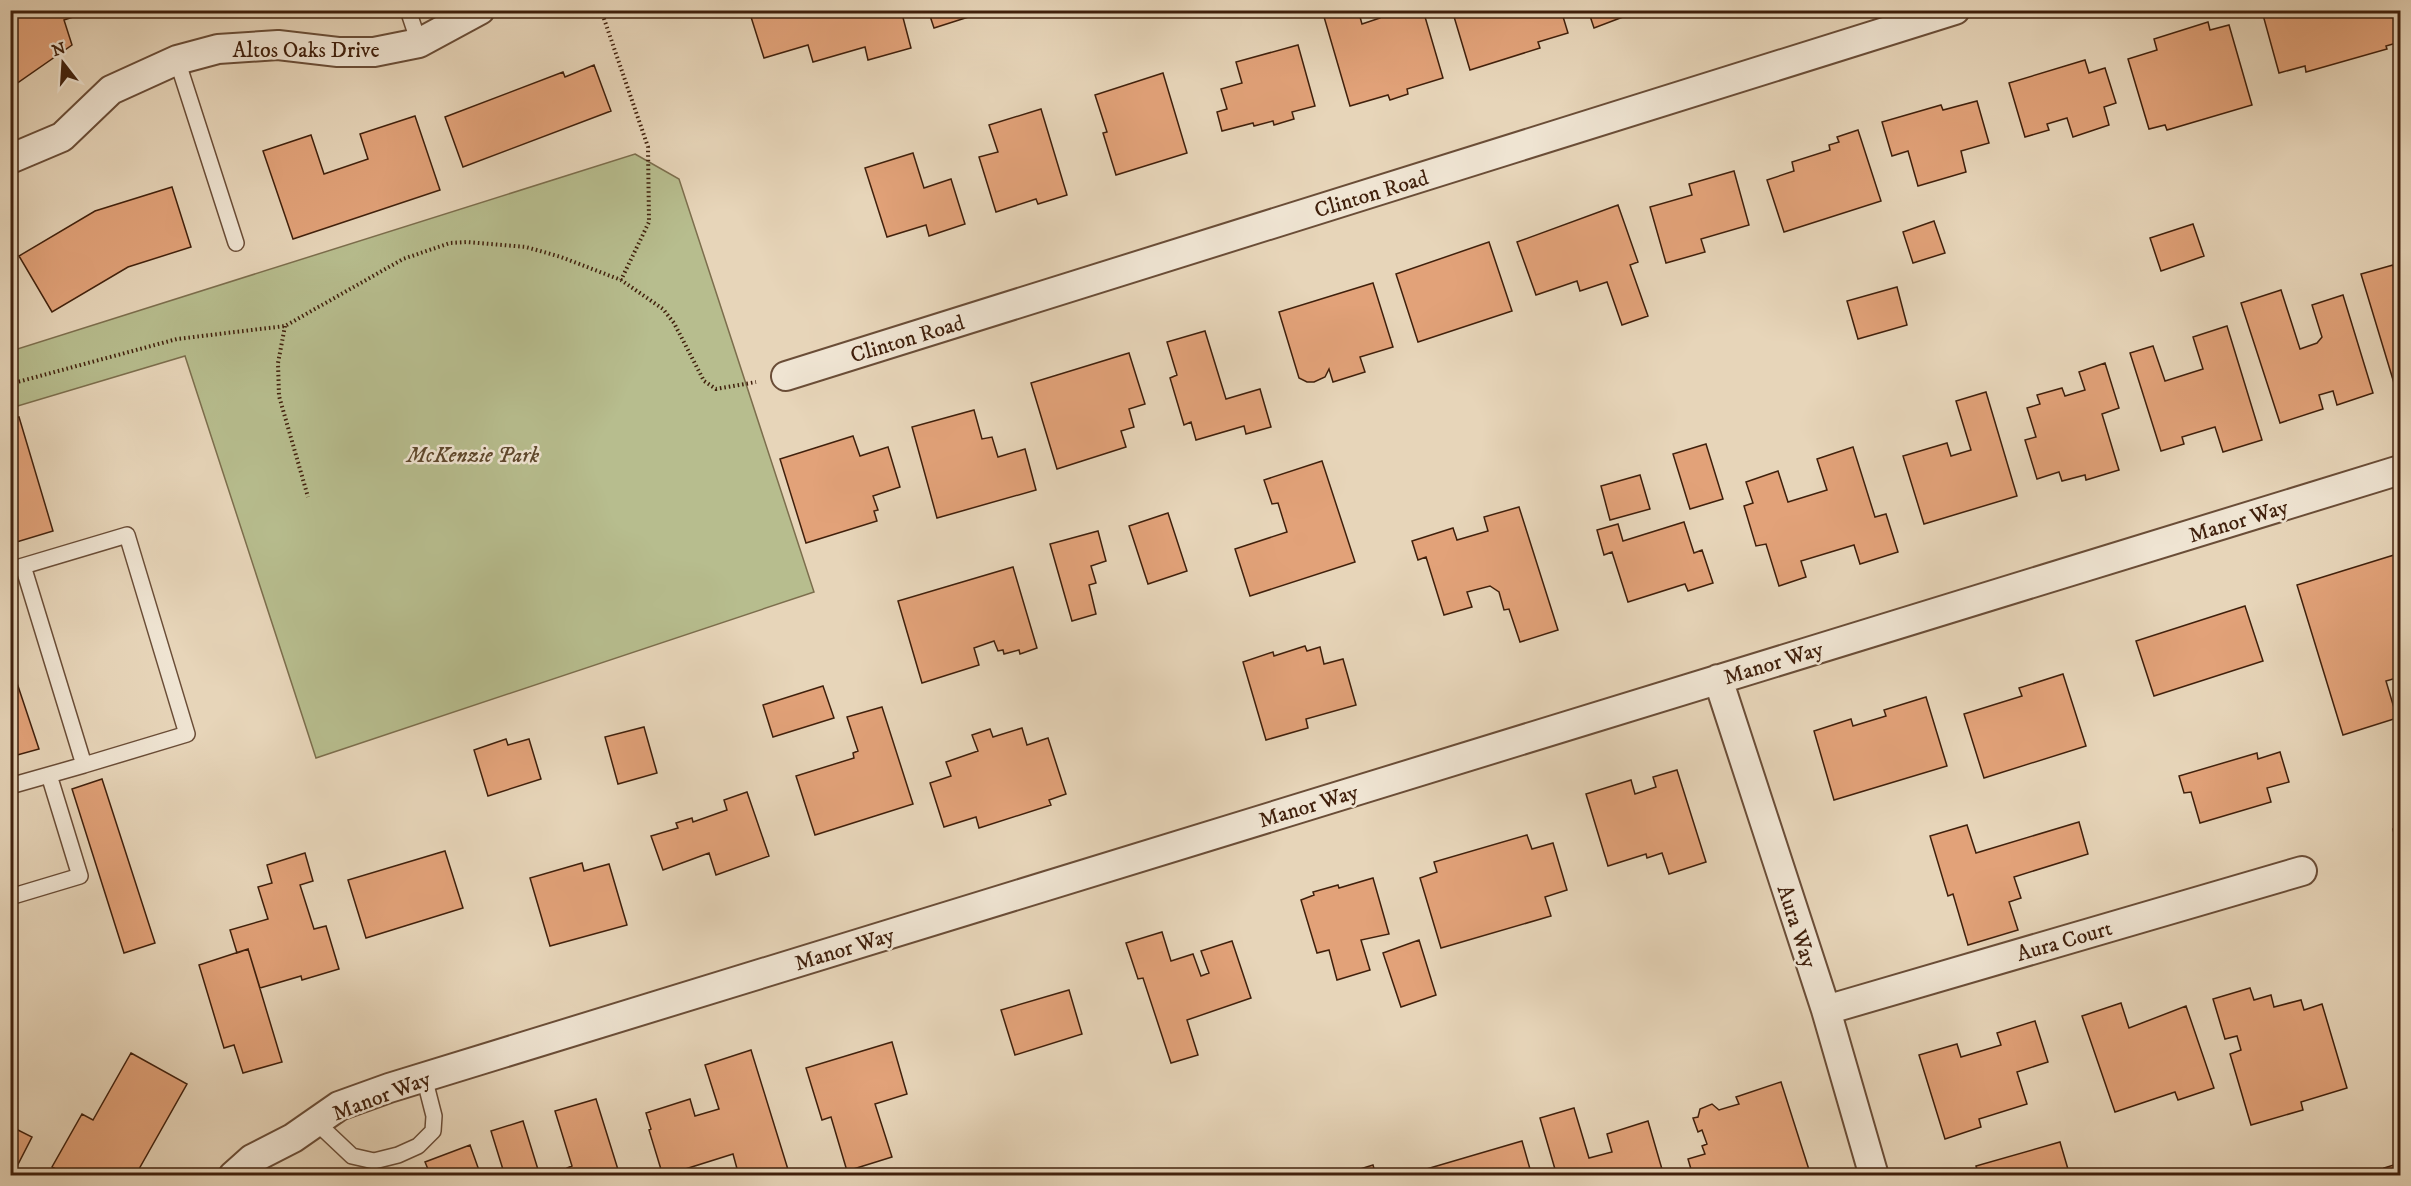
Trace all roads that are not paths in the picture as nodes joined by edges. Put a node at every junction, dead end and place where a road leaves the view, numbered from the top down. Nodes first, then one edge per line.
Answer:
1 (408, 10) edge
2 (480, 10) edge
3 (1955, 10) edge
4 (419, 43) junction
5 (177, 60) junction
6 (10, 159) edge
7 (236, 243) dead end
8 (786, 375) road end
9 (2400, 470) edge
10 (17, 568) edge
11 (1718, 679) junction
12 (84, 765) junction
13 (49, 775) junction
14 (10, 786) edge
15 (2302, 871) dead end
16 (10, 897) edge
17 (1826, 1010) junction
18 (424, 1077) junction
19 (316, 1122) junction
20 (233, 1176) edge
21 (1874, 1176) edge

1 - 4 lane
2 - 4 street, Altos Oaks Drive
3 - 8 street, Clinton Road
4 - 5 street, Altos Oaks Drive
5 - 6 street, Altos Oaks Drive
5 - 7 lane
9 - 11 street, Manor Way
10 - 12 lane
10 - 12 lane
11 - 17 street, Aura Way
11 - 18 street, Manor Way
12 - 13 lane
13 - 14 lane
13 - 16 lane
15 - 17 street, Aura Court
17 - 21 street, Aura Way
18 - 19 street, Manor Way
18 - 19 lane
19 - 20 street, Manor Way

